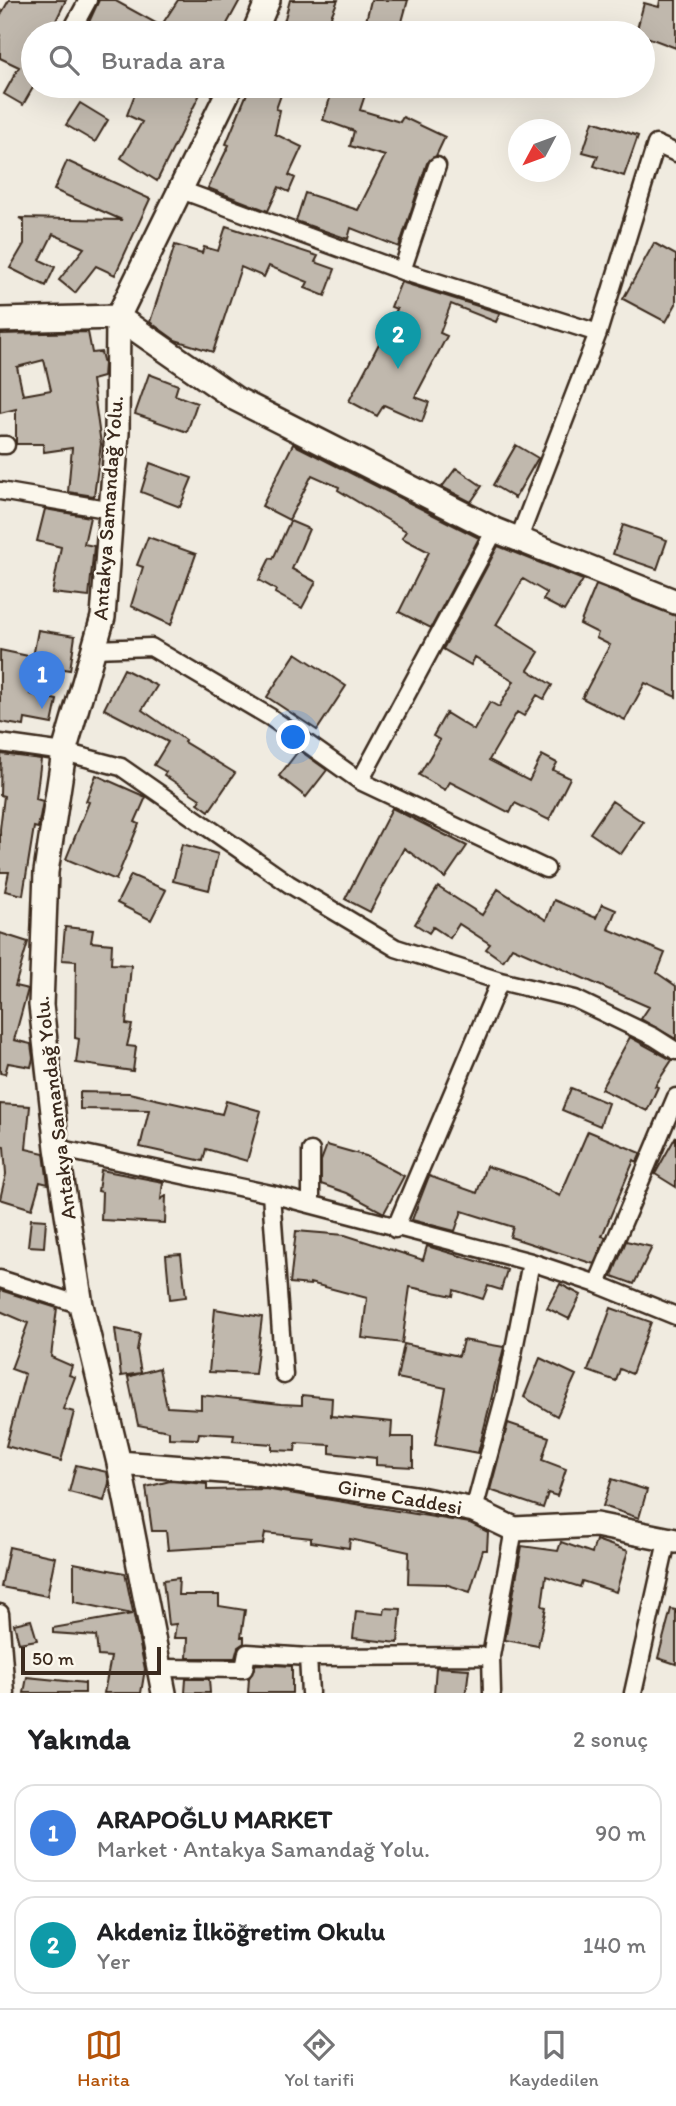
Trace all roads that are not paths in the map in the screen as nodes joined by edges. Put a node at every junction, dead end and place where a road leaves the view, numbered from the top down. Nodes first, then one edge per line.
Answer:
1 (88, 0) edge
2 (268, 0) edge
3 (77, 21) edge
4 (259, 21) edge
5 (225, 98) edge
6 (676, 153) edge
7 (437, 166) dead end
8 (181, 190) junction
9 (402, 271) junction
10 (118, 317) junction
11 (0, 320) edge
12 (598, 333) junction
13 (0, 491) edge
14 (112, 510) junction
15 (495, 530) junction
16 (519, 538) junction
17 (676, 602) edge
18 (94, 649) junction
19 (0, 743) edge
20 (64, 752) junction
21 (360, 781) junction
22 (546, 869) dead end
23 (500, 981) junction
24 (676, 1051) edge
25 (676, 1097) edge
26 (57, 1148) junction
27 (311, 1151) dead end
28 (271, 1194) junction
29 (311, 1204) junction
30 (394, 1229) junction
31 (531, 1262) junction
32 (0, 1279) edge
33 (597, 1284) junction
34 (81, 1305) junction
35 (676, 1316) edge
36 (284, 1375) dead end
37 (119, 1463) junction
38 (474, 1510) junction
39 (514, 1529) junction
40 (672, 1541) edge
41 (0, 1613) edge
42 (491, 1656) junction
43 (309, 1657) junction
44 (162, 1668) junction
45 (6, 1693) edge
46 (164, 1693) edge
47 (310, 1693) edge
48 (492, 1693) edge
49 (633, 1693) edge

1 - 3 street
2 - 4 street
5 - 8 street, Antakya Samandağ Yolu.
6 - 12 street
7 - 9 street
8 - 9 street
8 - 10 street, Antakya Samandağ Yolu.
9 - 12 street
10 - 11 street
10 - 14 street, Antakya Samandağ Yolu.
10 - 15 street
12 - 16 street
13 - 14 street
14 - 18 street, Antakya Samandağ Yolu.
15 - 16 street
15 - 21 street
16 - 17 street
18 - 20 street, Antakya Samandağ Yolu.
18 - 21 street
19 - 20 street
20 - 23 street
20 - 26 street, Antakya Samandağ Yolu.
21 - 22 street
23 - 24 street
23 - 30 street
25 - 33 street
26 - 28 street
26 - 34 street, Antakya Samandağ Yolu.
27 - 29 street
28 - 29 street
28 - 36 street
29 - 30 street
30 - 31 street
31 - 33 street
31 - 38 street
32 - 34 street
33 - 35 street
34 - 37 street, Antakya Samandağ Yolu.
37 - 38 street, Girne Caddesi
37 - 44 street, Antakya Samandağ Yolu.
38 - 39 street, Girne Caddesi
39 - 40 street, Girne Caddesi
39 - 42 street
40 - 49 street
41 - 45 street
42 - 43 street
42 - 48 street
43 - 44 street
43 - 47 street
44 - 46 street, Antakya Samandağ Yolu.

